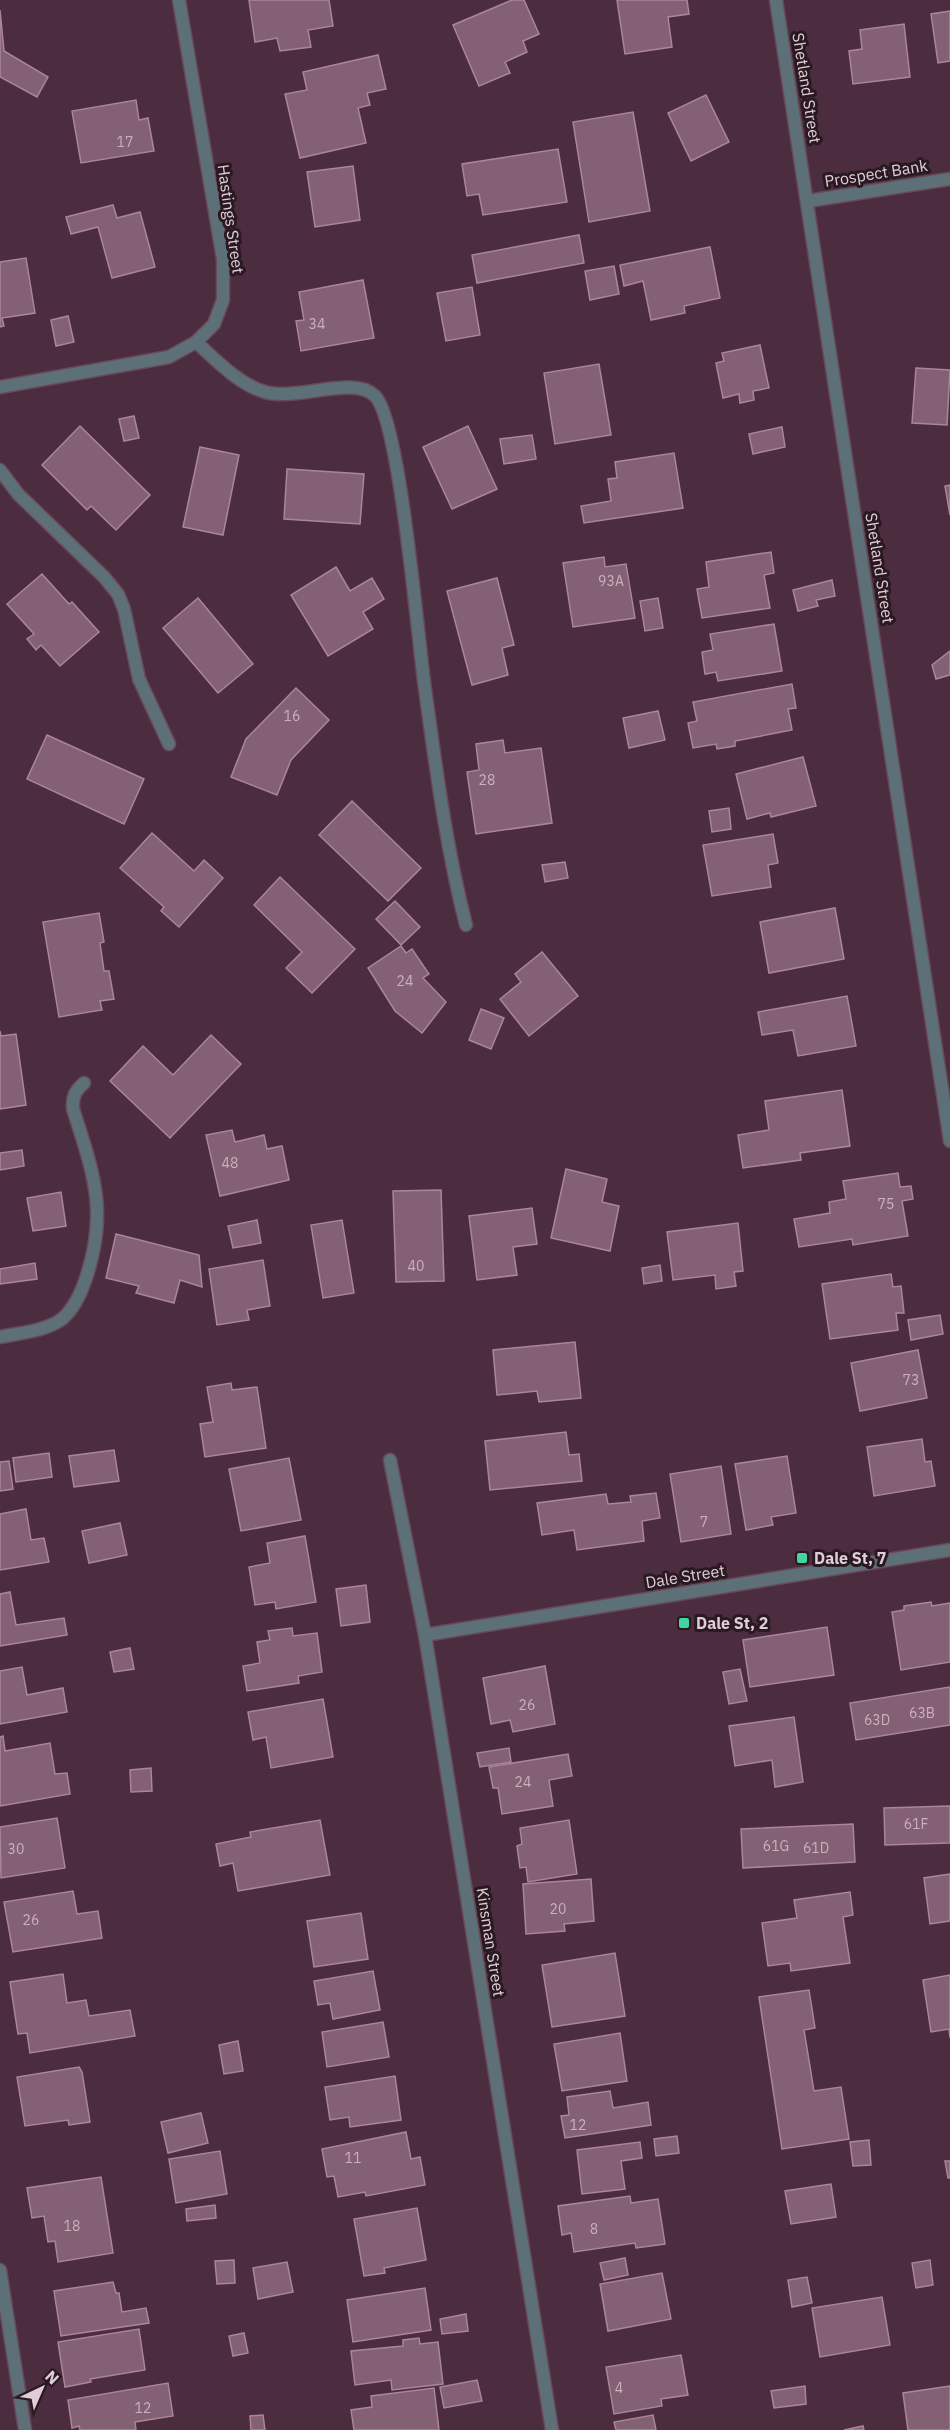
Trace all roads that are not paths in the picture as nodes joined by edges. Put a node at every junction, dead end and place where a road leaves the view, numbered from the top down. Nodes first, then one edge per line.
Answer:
1 (179, 0) edge
2 (776, 0) edge
3 (950, 179) edge
4 (808, 201) junction
5 (196, 342) junction
6 (0, 387) edge
7 (0, 470) edge
8 (169, 744) dead end
9 (466, 925) dead end
10 (84, 1083) dead end
11 (950, 1141) edge
12 (0, 1337) edge
13 (390, 1460) dead end
14 (950, 1550) edge
15 (425, 1635) junction
16 (0, 2270) edge
17 (25, 2430) edge
18 (552, 2430) edge

1 - 5 street, Hastings Street
2 - 4 street, Shetland Street
3 - 4 street, Prospect Bank
4 - 11 street, Shetland Street
5 - 6 street, Hastings Street
5 - 9 street
7 - 8 street
10 - 12 street
13 - 15 street, Kinsman Street
14 - 15 street, Dale Street
15 - 18 street, Kinsman Street
16 - 17 street

